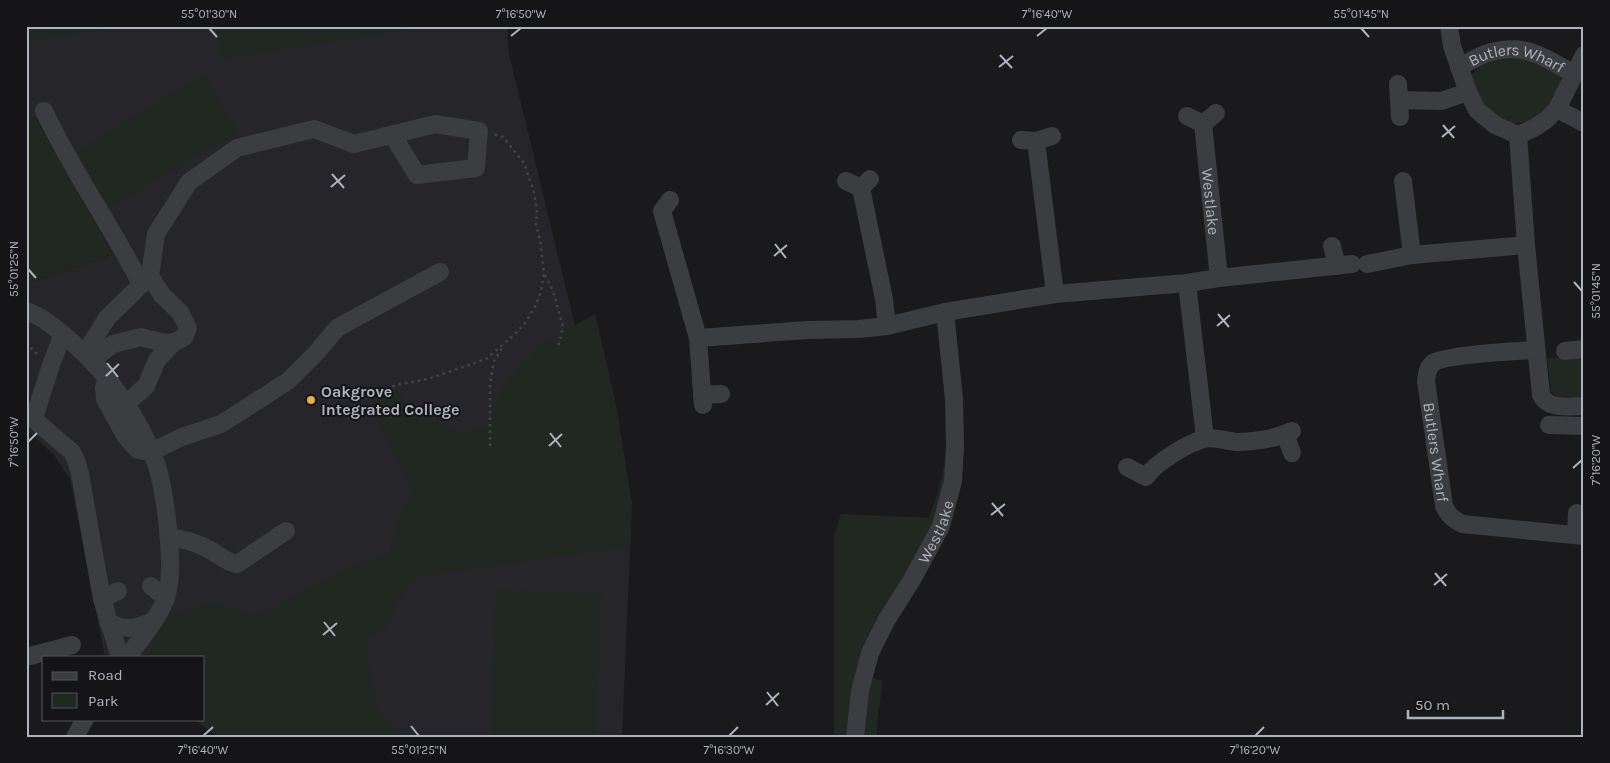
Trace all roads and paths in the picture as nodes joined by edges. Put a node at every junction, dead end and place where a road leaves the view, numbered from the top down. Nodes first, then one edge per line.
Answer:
1 (1449, 26) edge
2 (1584, 55) edge
3 (1459, 67) junction
4 (1574, 74) junction
5 (1468, 92) junction
6 (1557, 109) junction
7 (44, 111) dead end
8 (1400, 117) dead end
9 (1202, 118) dead end
10 (1584, 124) edge
11 (479, 130) junction
12 (1518, 135) junction
13 (393, 136) junction
14 (1036, 139) dead end
15 (1403, 181) dead end
16 (859, 182) dead end
17 (660, 206) dead end
18 (1526, 245) junction
19 (1332, 246) dead end
20 (1412, 255) junction
21 (1352, 265) junction
22 (440, 272) dead end
23 (544, 274) junction
24 (1219, 278) junction
25 (145, 280) junction
26 (1186, 283) junction
27 (1055, 294) junction
28 (26, 311) edge
29 (945, 312) junction
30 (887, 326) junction
31 (63, 334) junction
32 (506, 341) junction
33 (173, 343) junction
34 (698, 345) junction
35 (558, 347) dead end
36 (1584, 349) edge
37 (1536, 350) junction
38 (1565, 351) dead end
39 (88, 357) junction
40 (107, 377) junction
41 (721, 394) dead end
42 (368, 398) dead end
43 (126, 404) junction
44 (1577, 406) edge
45 (30, 416) edge
46 (1549, 425) dead end
47 (1577, 425) edge
48 (1205, 438) junction
49 (490, 446) dead end
50 (151, 452) junction
51 (1292, 453) dead end
52 (1127, 467) dead end
53 (1578, 513) dead end
54 (286, 532) dead end
55 (1580, 536) edge
56 (169, 537) junction
57 (151, 586) dead end
58 (118, 591) dead end
59 (166, 598) junction
60 (102, 599) junction
61 (153, 621) junction
62 (108, 622) junction
63 (72, 645) dead end
64 (120, 656) edge
65 (128, 656) edge
66 (26, 657) edge
67 (84, 720) edge
68 (75, 737) edge
69 (855, 737) edge

1 - 3 street, Butlers Wharf
2 - 4 street, Butlers Wharf
3 - 4 street, Butlers Wharf
3 - 5 street, Butlers Wharf
4 - 6 street, Butlers Wharf
5 - 8 street, Butlers Wharf
5 - 12 street, Butlers Wharf
6 - 10 street
6 - 12 street, Butlers Wharf
7 - 25 street
9 - 24 street, Westlake
11 - 13 street
11 - 13 street
11 - 23 path
12 - 18 street
13 - 25 street
14 - 27 street
15 - 20 street
16 - 30 street
17 - 34 street
18 - 20 street
18 - 37 street
19 - 21 street
20 - 21 street
21 - 24 street
22 - 50 street
23 - 32 path
23 - 35 path
24 - 26 street
25 - 33 street
25 - 39 street
26 - 27 street
26 - 48 street
27 - 29 street
28 - 31 street
29 - 30 street
29 - 69 street, Westlake
30 - 34 street
31 - 39 street
31 - 45 street
32 - 42 path
32 - 49 path
33 - 39 street
33 - 43 street
34 - 41 street
36 - 38 street
37 - 44 street
37 - 55 street, Butlers Wharf
39 - 40 street
40 - 43 street
40 - 50 street
43 - 50 street
44 - 47 street
45 - 60 street
46 - 47 street
48 - 51 street
48 - 52 street
50 - 56 street
53 - 55 street, Butlers Wharf
54 - 56 street
56 - 59 street
57 - 59 street
58 - 60 street
59 - 61 street
60 - 62 street
61 - 62 street
61 - 65 street
62 - 64 street
63 - 66 street
67 - 68 street

